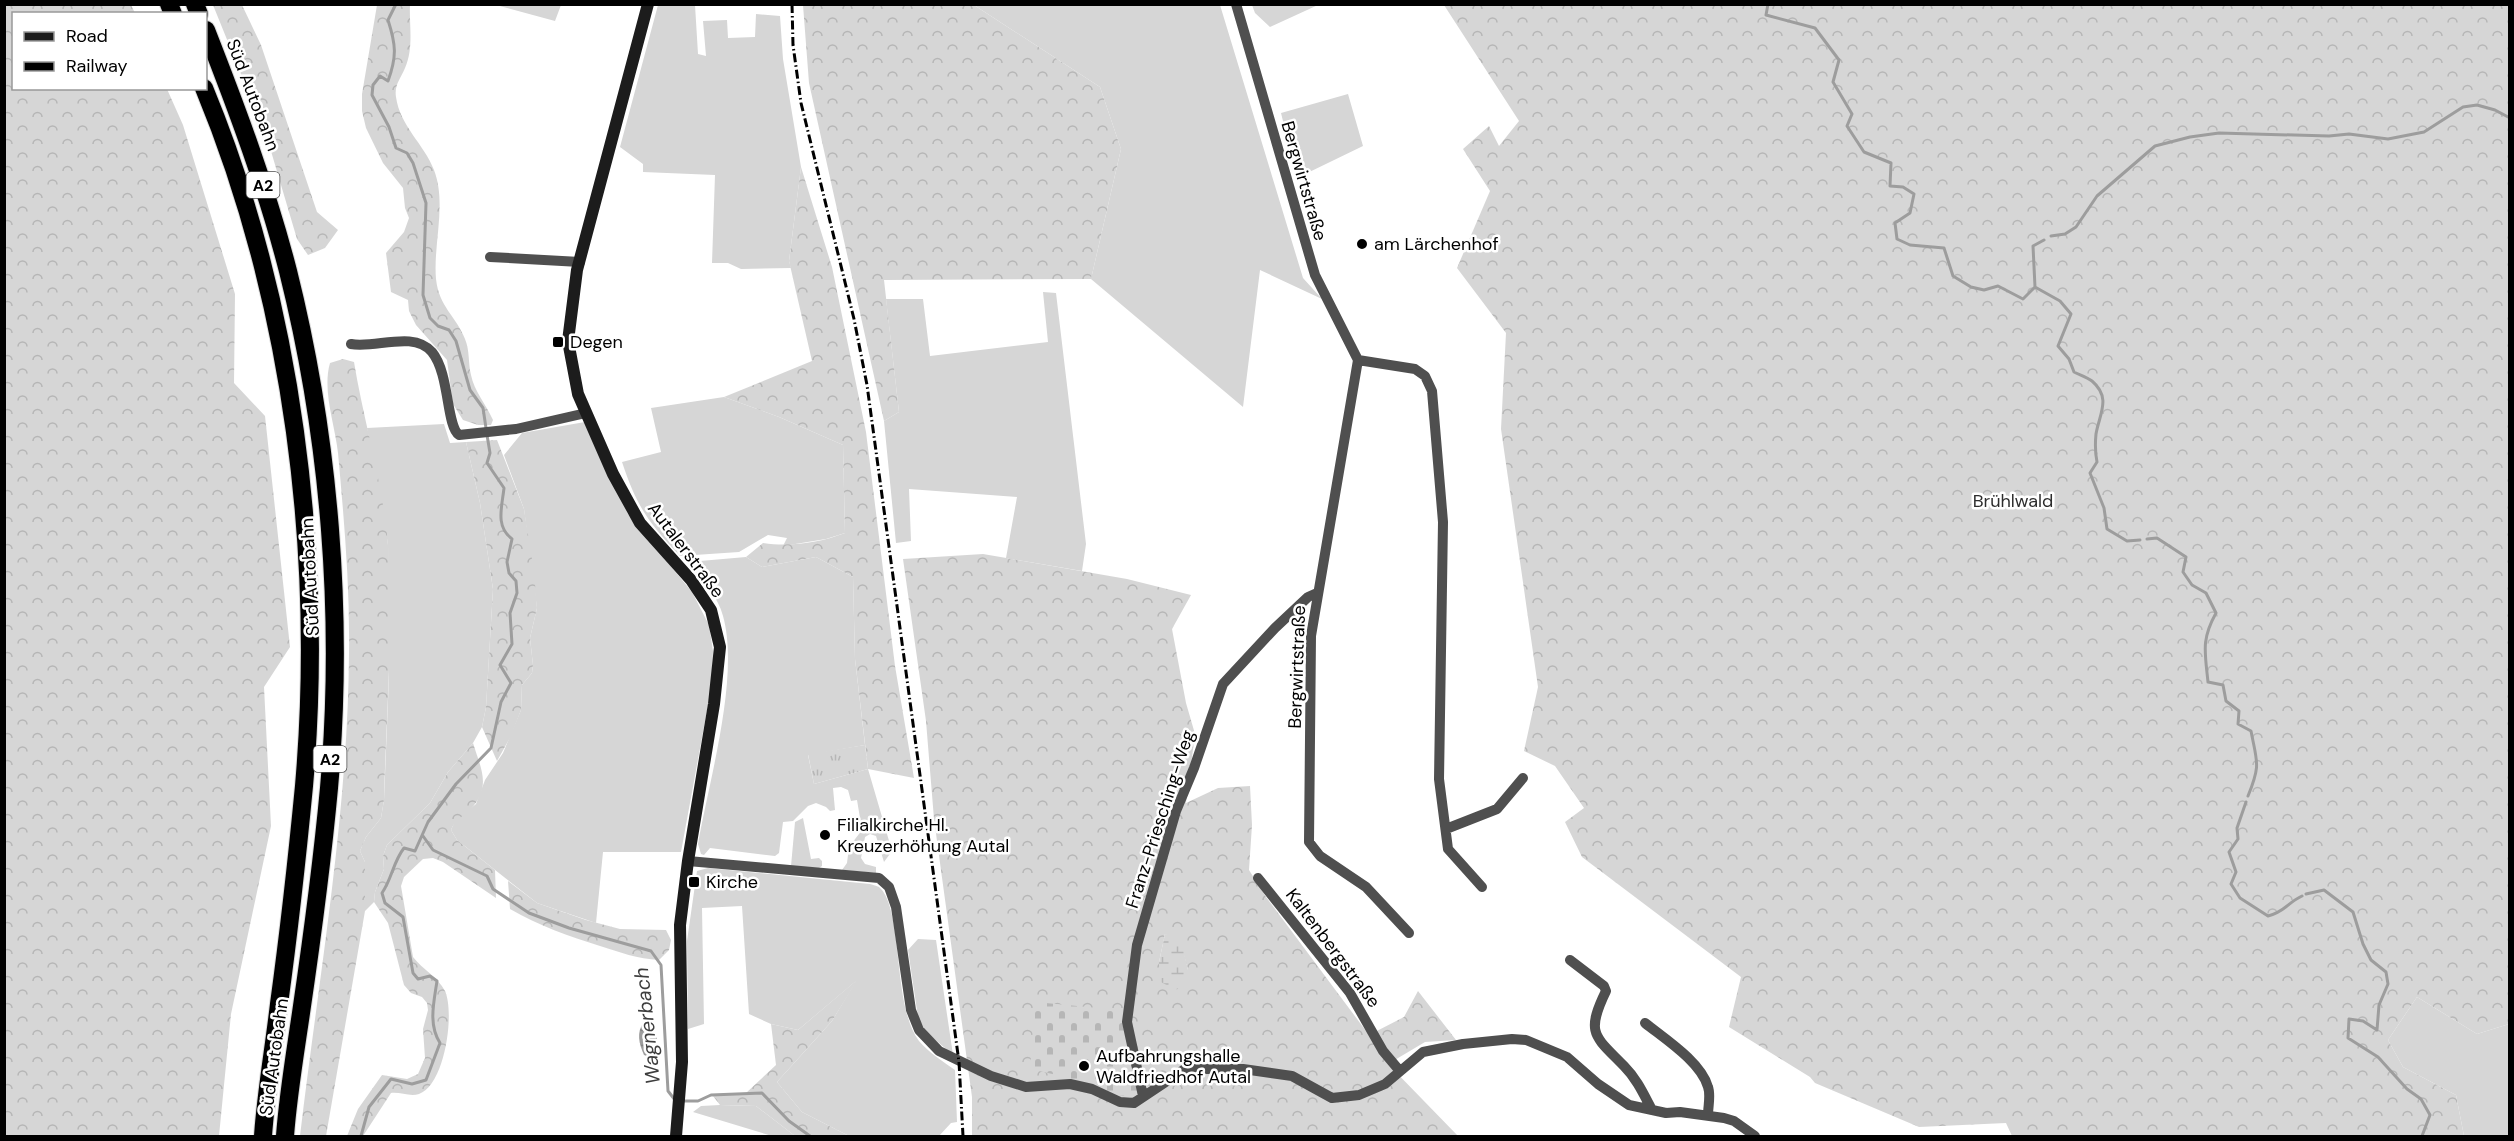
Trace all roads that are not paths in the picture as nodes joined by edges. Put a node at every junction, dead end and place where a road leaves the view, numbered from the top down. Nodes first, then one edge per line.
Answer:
1 (648, 4) edge
2 (1236, 4) edge
3 (207, 32) edge
4 (205, 90) edge
5 (490, 257) dead end
6 (580, 262) junction
7 (351, 344) dead end
8 (1358, 360) junction
9 (586, 413) junction
10 (1317, 592) junction
11 (1523, 778) dead end
12 (1446, 829) junction
13 (688, 861) junction
14 (1258, 878) dead end
15 (1482, 887) dead end
16 (1409, 933) dead end
17 (1570, 960) dead end
18 (1645, 1023) dead end
19 (1399, 1070) junction
20 (1143, 1096) junction
21 (1652, 1110) junction
22 (1708, 1115) junction
23 (263, 1137) edge
24 (285, 1137) edge
25 (676, 1137) edge
26 (1755, 1137) edge

1 - 6 main road, Autalerstraße
2 - 8 street, Bergwirtstraße
3 - 24 highway, Süd Autobahn / A2
4 - 23 highway, Süd Autobahn / A2
5 - 6 street
6 - 9 main road, Autalerstraße
7 - 9 street
8 - 10 street, Bergwirtstraße
8 - 12 street
9 - 13 main road, Autalerstraße
10 - 16 street, Bergwirtstraße
10 - 20 street, Franz-Priesching-Weg
11 - 12 street
12 - 15 street
13 - 20 street
13 - 25 main road, Autalerstraße
14 - 19 street, Kaltenbergstraße
17 - 21 street
18 - 22 street
19 - 20 street
19 - 21 street
21 - 22 street
22 - 26 street

